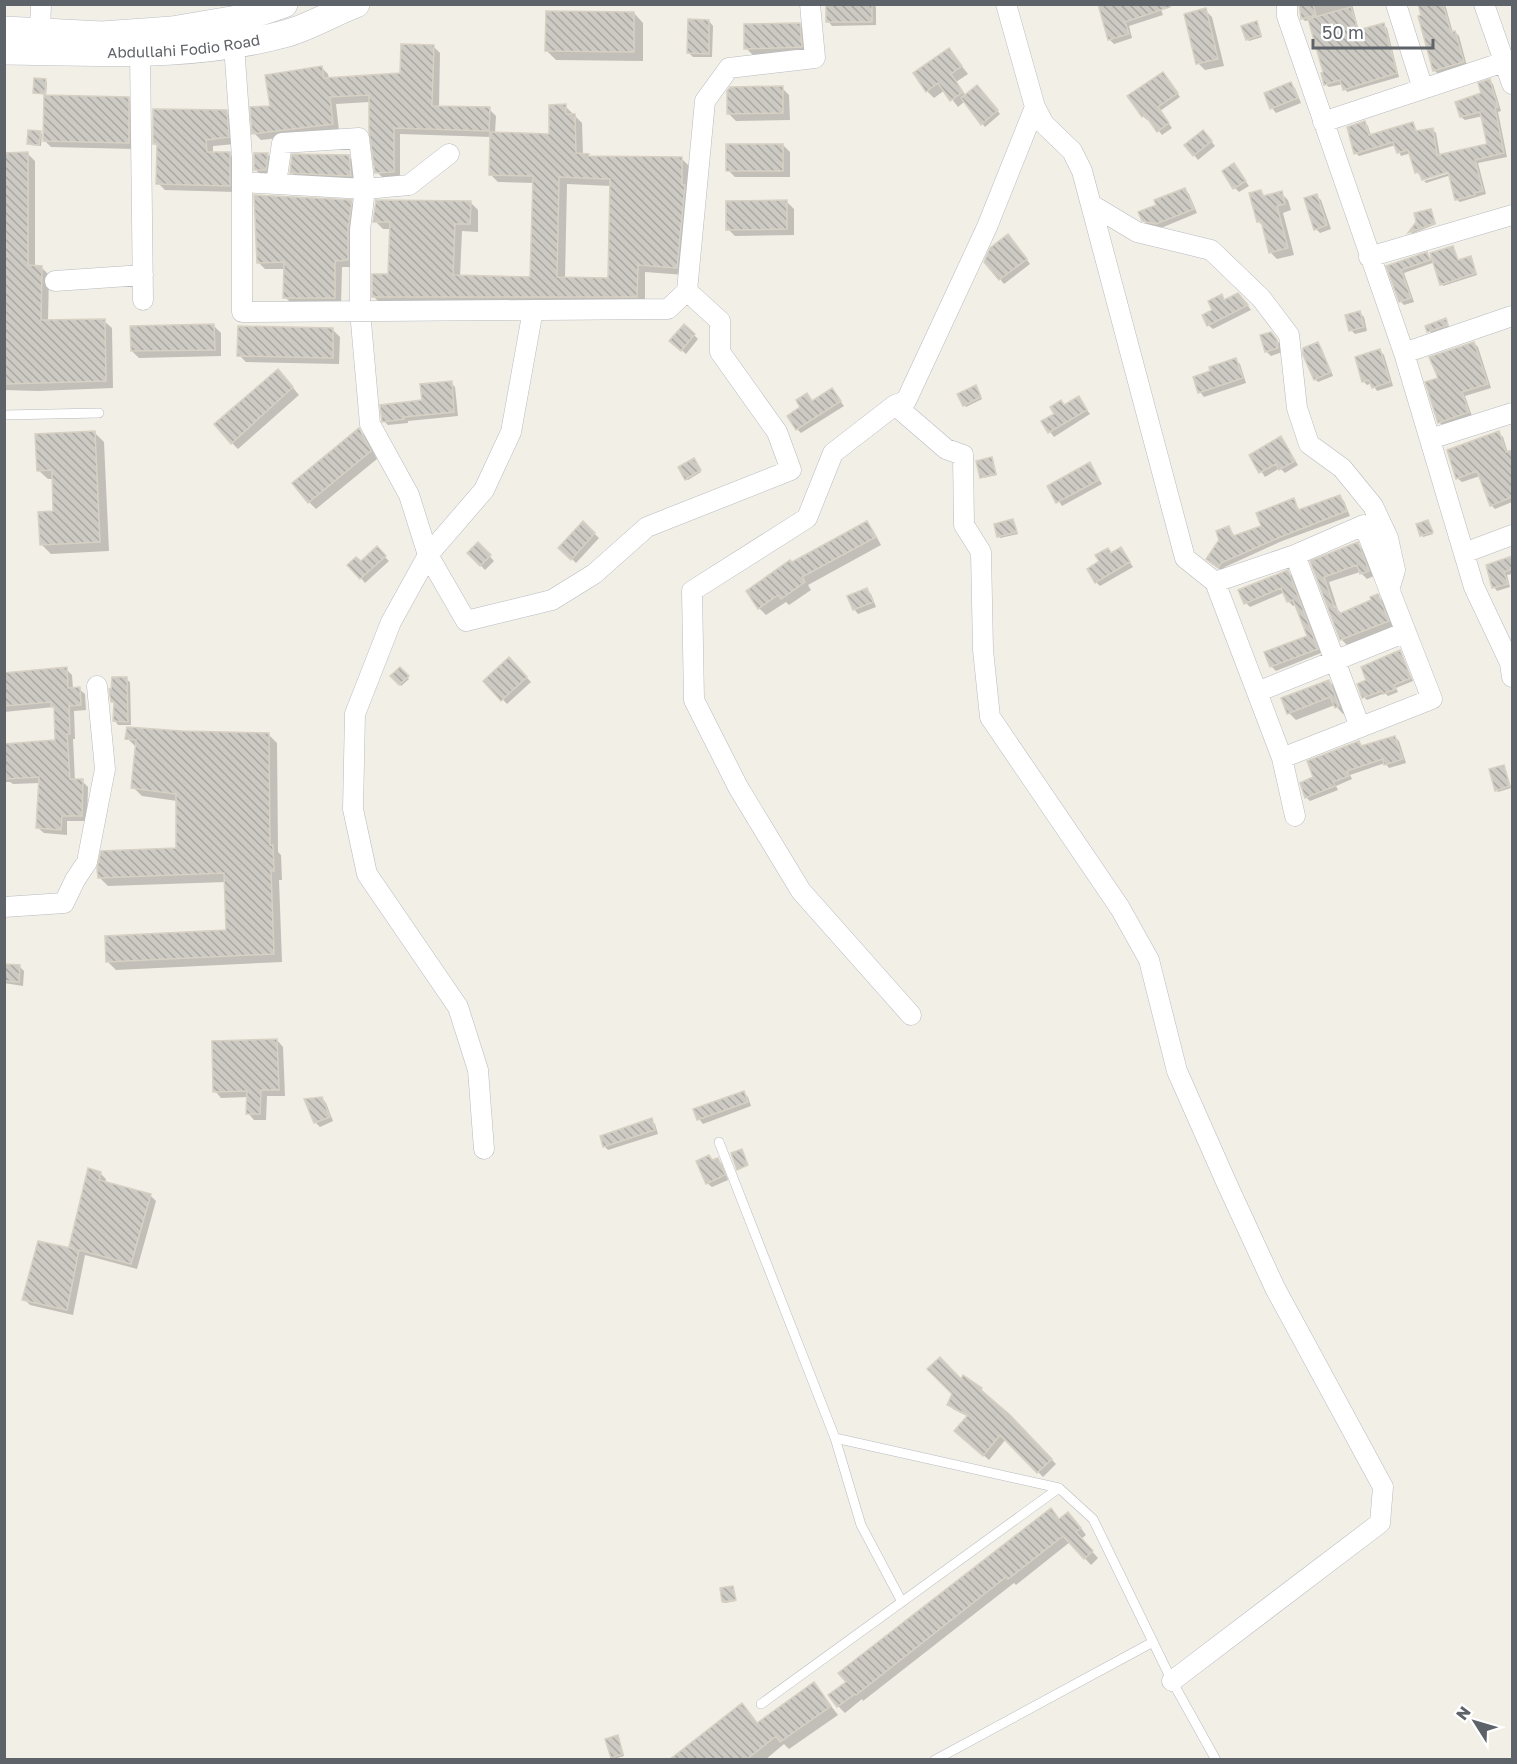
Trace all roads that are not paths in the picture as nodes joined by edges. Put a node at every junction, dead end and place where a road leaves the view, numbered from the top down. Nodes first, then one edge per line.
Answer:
1 (41, 4) edge
2 (356, 4) edge
3 (810, 4) edge
4 (1006, 4) edge
5 (1287, 4) edge
6 (1396, 4) edge
7 (1484, 4) edge
8 (271, 7) edge
9 (4, 30) edge
10 (40, 32) junction
11 (234, 45) junction
12 (4, 51) edge
13 (140, 53) junction
14 (1504, 62) junction
15 (1512, 84) edge
16 (1423, 89) junction
17 (1035, 107) junction
18 (1323, 122) junction
19 (449, 154) dead end
20 (242, 182) junction
21 (276, 183) junction
22 (364, 189) junction
23 (1092, 205) junction
24 (1512, 215) edge
25 (1369, 257) junction
26 (143, 275) junction
27 (55, 281) dead end
28 (687, 291) junction
29 (143, 300) dead end
30 (533, 310) junction
31 (360, 311) junction
32 (1512, 316) edge
33 (1404, 353) junction
34 (895, 405) junction
35 (99, 413) dead end
36 (1512, 413) edge
37 (4, 415) edge
38 (1430, 439) junction
39 (1512, 535) edge
40 (1464, 553) junction
41 (428, 555) junction
42 (1295, 555) junction
43 (1215, 582) junction
44 (1389, 590) junction
45 (1406, 632) junction
46 (1336, 661) junction
47 (1512, 677) edge
48 (97, 686) dead end
49 (1257, 692) junction
50 (1360, 727) junction
51 (1282, 758) junction
52 (1295, 816) dead end
53 (4, 907) edge
54 (910, 1016) dead end
55 (719, 1142) dead end
56 (484, 1149) dead end
57 (835, 1438) junction
58 (1059, 1488) junction
59 (902, 1602) junction
60 (1153, 1642) junction
61 (1172, 1681) junction
62 (761, 1704) dead end
63 (934, 1760) edge
64 (1216, 1760) edge

1 - 10 street
2 - 11 main road, Abdullahi Fodio Road
3 - 28 street
4 - 17 street
5 - 18 street
6 - 16 street
7 - 14 street
8 - 10 main road, Abdullahi Fodio Road
9 - 10 main road, Abdullahi Fodio Road
11 - 13 main road, Abdullahi Fodio Road
11 - 20 street
12 - 13 main road, Abdullahi Fodio Road
13 - 26 street
14 - 15 street
14 - 16 street
16 - 18 street
17 - 23 street
17 - 34 street
18 - 25 street
19 - 22 street
20 - 21 street
20 - 31 street
21 - 22 street
21 - 22 street
22 - 31 street
23 - 43 street
23 - 44 street
24 - 25 street
25 - 33 street
26 - 27 street
26 - 29 street
28 - 30 street
28 - 41 street
30 - 31 street
30 - 41 street
31 - 41 street
32 - 33 street
33 - 38 street
34 - 54 street
34 - 61 street
35 - 37 lane
36 - 38 street
38 - 40 street
39 - 40 street
40 - 47 street
41 - 56 street
42 - 43 street
42 - 44 street
42 - 46 street
43 - 49 street
44 - 45 street
45 - 46 street
45 - 50 street
46 - 49 street
46 - 50 street
48 - 53 street
49 - 51 street
50 - 51 street
51 - 52 street
55 - 57 lane
57 - 58 lane
57 - 59 lane
58 - 59 lane
58 - 60 lane
59 - 62 lane
60 - 61 lane
60 - 63 lane
61 - 64 lane

